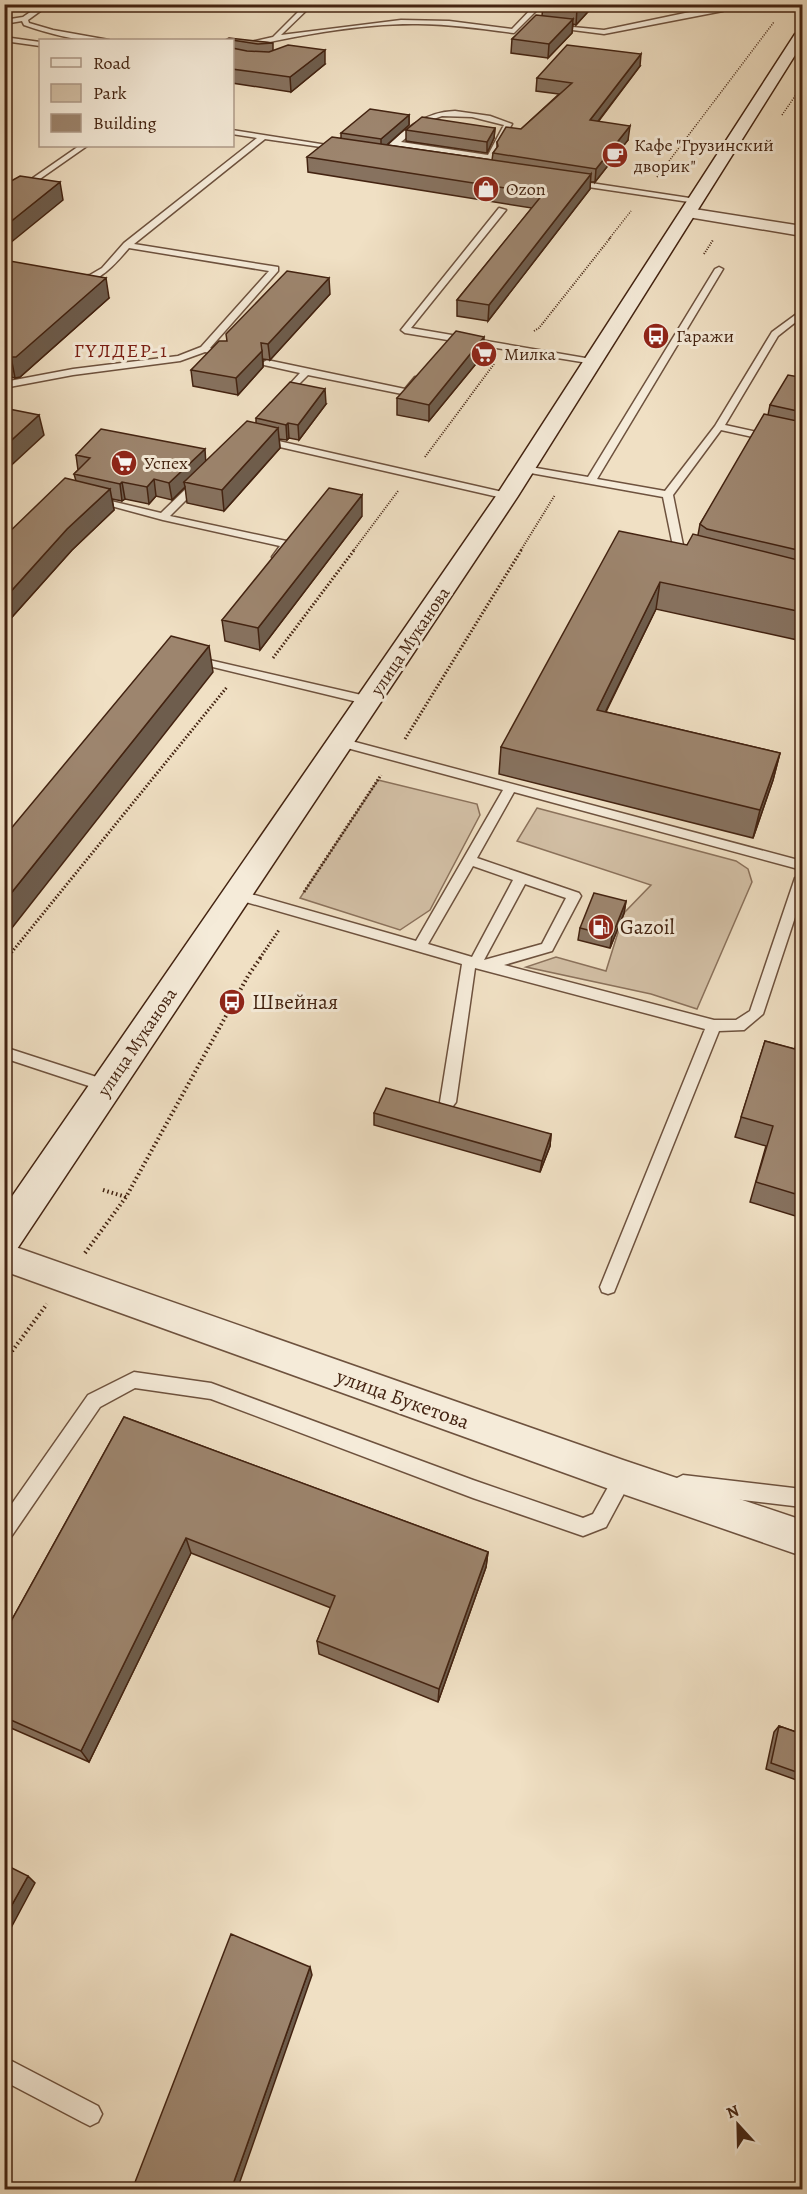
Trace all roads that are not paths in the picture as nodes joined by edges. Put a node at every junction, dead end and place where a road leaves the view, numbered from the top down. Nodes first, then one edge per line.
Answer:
1 (47, 4) edge
2 (280, 4) edge
3 (540, 4) edge
4 (734, 4) edge
5 (778, 4) edge
6 (309, 6) edge
7 (802, 8) edge
8 (25, 19) junction
9 (4, 22) edge
10 (523, 23) junction
11 (534, 24) edge
12 (546, 26) edge
13 (802, 34) edge
14 (314, 35) junction
15 (4, 39) edge
16 (99, 39) edge
17 (275, 39) junction
18 (39, 44) edge
19 (299, 46) edge
20 (234, 48) edge
21 (234, 132) edge
22 (264, 136) junction
23 (397, 144) junction
24 (81, 147) edge
25 (352, 149) edge
26 (374, 153) edge
27 (384, 154) junction
28 (396, 156) edge
29 (492, 158) junction
30 (473, 168) edge
31 (484, 169) junction
32 (495, 171) edge
33 (564, 181) edge
34 (4, 202) edge
35 (692, 207) junction
36 (502, 210) edge
37 (802, 231) edge
38 (127, 246) junction
39 (719, 269) dead end
40 (63, 276) edge
41 (802, 313) edge
42 (454, 339) junction
43 (446, 348) edge
44 (204, 350) junction
45 (224, 354) edge
46 (591, 362) junction
47 (267, 363) edge
48 (306, 372) junction
49 (422, 374) edge
50 (4, 385) edge
51 (276, 404) edge
52 (719, 427) junction
53 (246, 436) edge
54 (802, 445) edge
55 (525, 469) junction
56 (205, 476) edge
57 (591, 480) junction
58 (668, 495) junction
59 (507, 496) junction
60 (85, 497) edge
61 (164, 517) junction
62 (696, 560) edge
63 (273, 563) edge
64 (179, 656) edge
65 (370, 701) junction
66 (340, 742) junction
67 (511, 787) junction
68 (470, 860) junction
69 (802, 865) edge
70 (521, 878) junction
71 (802, 878) edge
72 (237, 895) junction
73 (420, 947) junction
74 (477, 963) junction
75 (714, 1025) junction
76 (4, 1052) edge
77 (107, 1086) junction
78 (447, 1102) edge
79 (4, 1238) edge
80 (4, 1257) edge
81 (608, 1287) dead end
82 (623, 1478) junction
83 (802, 1498) edge
84 (4, 1531) edge
85 (802, 1538) edge
86 (4, 2068) edge
87 (90, 2114) dead end

1 - 8 lane
2 - 6 lane
3 - 10 lane
4 - 12 lane
5 - 7 lane
6 - 17 lane
8 - 9 lane
8 - 16 lane
10 - 11 lane
10 - 14 lane
13 - 35 main road, улица Муканова
14 - 17 lane
14 - 19 lane
15 - 18 lane
17 - 20 lane
21 - 22 lane
22 - 25 lane
22 - 38 lane
23 - 27 lane
23 - 29 lane
23 - 29 lane
24 - 34 lane
26 - 27 lane
27 - 28 lane
29 - 31 lane
30 - 31 lane
31 - 32 lane
33 - 35 lane
35 - 37 street
35 - 46 main road, улица Муканова
36 - 42 lane
38 - 40 lane
38 - 44 lane
39 - 57 lane
41 - 52 lane
42 - 43 lane
42 - 46 lane
44 - 45 lane
44 - 50 lane
46 - 55 main road, улица Муканова
47 - 48 lane
48 - 49 lane
48 - 51 lane
52 - 54 lane
52 - 58 lane
53 - 59 lane
55 - 57 lane
55 - 59 main road, улица Муканова
56 - 61 lane
57 - 58 lane
58 - 62 lane
59 - 65 main road, улица Муканова
60 - 61 lane
61 - 63 lane
64 - 65 lane
65 - 66 main road, улица Муканова
66 - 67 lane
66 - 72 main road, улица Муканова
67 - 68 lane
67 - 69 lane
68 - 70 lane
68 - 73 lane
70 - 74 lane
70 - 74 lane
71 - 75 lane
72 - 73 lane
72 - 77 main road, улица Муканова
73 - 74 lane
74 - 75 lane
74 - 78 lane
75 - 81 lane
76 - 77 lane
77 - 79 main road, улица Муканова
80 - 82 street, улица Букетова
82 - 83 lane
82 - 84 lane
82 - 85 street, улица Букетова
86 - 87 lane

